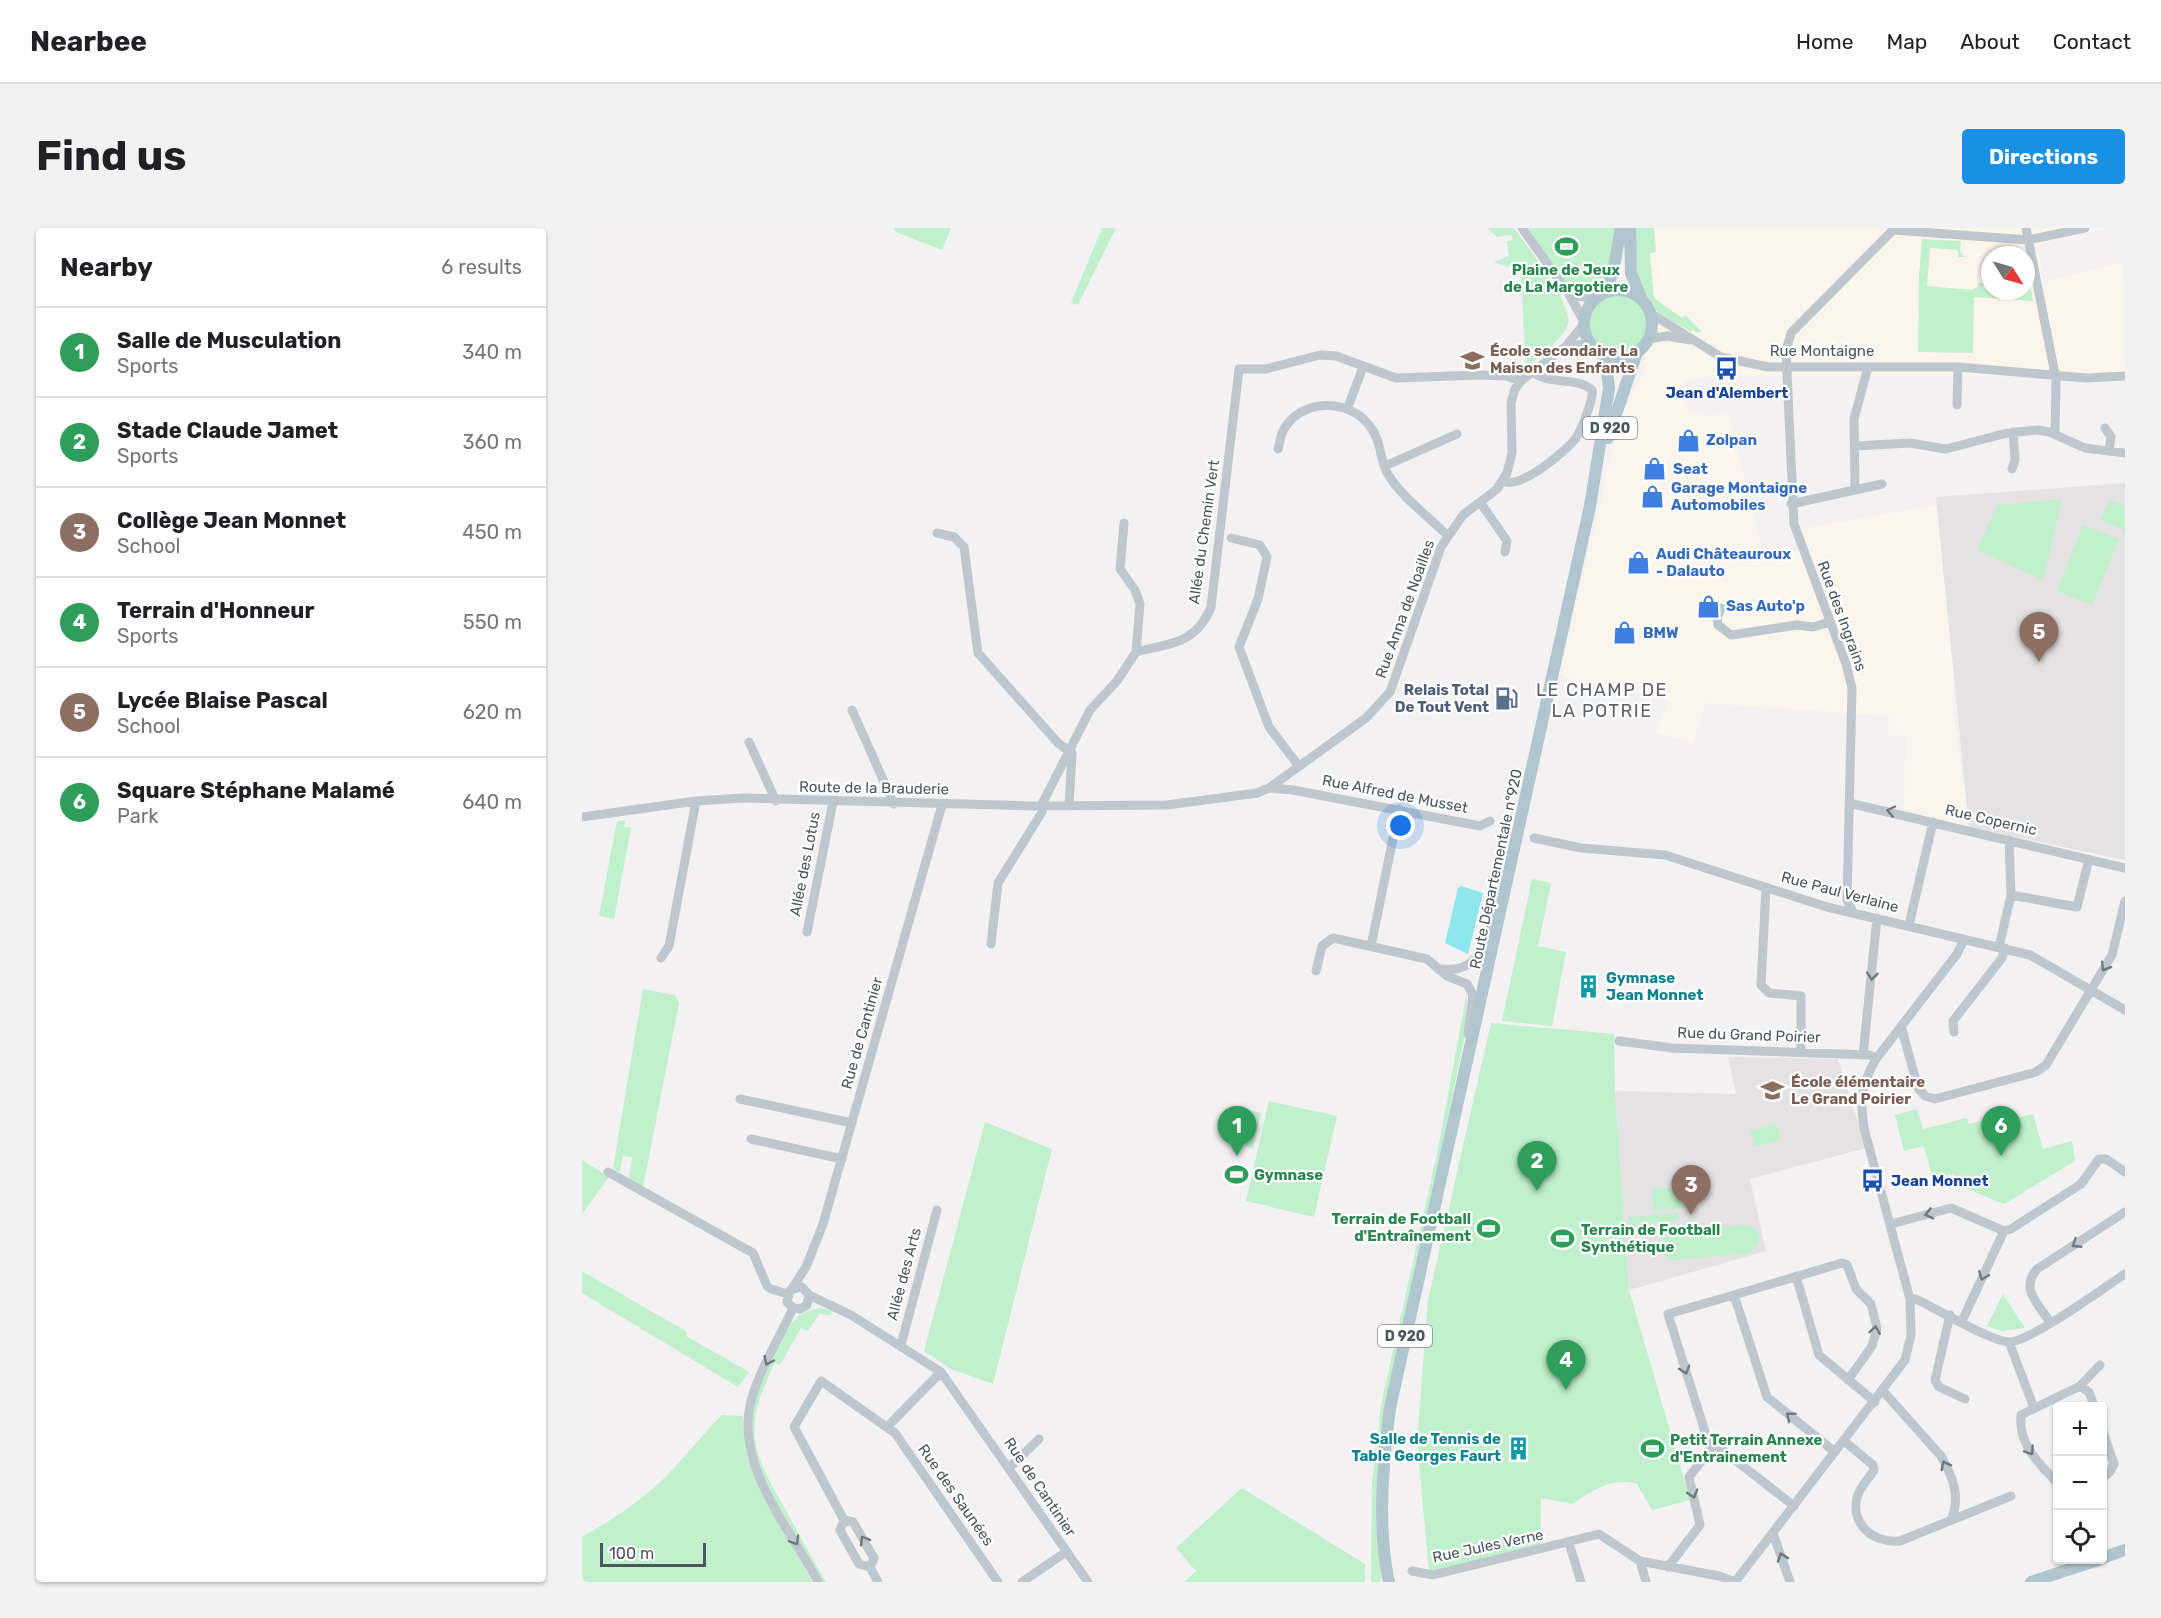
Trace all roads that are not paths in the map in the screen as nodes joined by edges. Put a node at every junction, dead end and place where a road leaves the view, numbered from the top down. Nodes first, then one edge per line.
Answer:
1 (1522, 228) edge
2 (1621, 228) edge
3 (1630, 228) edge
4 (2026, 228) edge
5 (2085, 228) edge
6 (1893, 229) edge
7 (2028, 240) junction
8 (1569, 294) junction
9 (1600, 296) junction
10 (1641, 298) junction
11 (1650, 313) junction
12 (1584, 323) junction
13 (1648, 339) junction
14 (1691, 340) junction
15 (1590, 343) junction
16 (1565, 347) junction
17 (1637, 352) junction
18 (1605, 355) junction
19 (1363, 367) junction
20 (1788, 367) junction
21 (1868, 367) junction
22 (1958, 367) junction
23 (1533, 372) junction
24 (2055, 374) junction
25 (2125, 376) edge
26 (1521, 381) junction
27 (1957, 405) dead end
28 (1348, 407) junction
29 (2105, 428) dead end
30 (2013, 432) junction
31 (1457, 434) dead end
32 (2055, 435) junction
33 (1855, 446) junction
34 (1278, 448) dead end
35 (2109, 451) junction
36 (2125, 453) edge
37 (1385, 466) junction
38 (2012, 469) dead end
39 (1503, 482) junction
40 (1882, 484) dead end
41 (1855, 490) junction
42 (1480, 502) junction
43 (1791, 504) junction
44 (1590, 506) junction
45 (1124, 523) dead end
46 (937, 533) dead end
47 (1448, 536) junction
48 (1231, 538) dead end
49 (1505, 552) dead end
50 (1721, 608) dead end
51 (1830, 622) junction
52 (1136, 652) junction
53 (852, 710) dead end
54 (749, 742) dead end
55 (1068, 751) junction
56 (1298, 765) junction
57 (1288, 772) junction
58 (1053, 782) junction
59 (1069, 785) junction
60 (1269, 788) junction
61 (1293, 790) junction
62 (696, 801) junction
63 (776, 801) junction
64 (833, 802) junction
65 (1850, 802) junction
66 (894, 804) junction
67 (942, 805) junction
68 (1167, 805) joint
69 (1043, 806) junction
70 (1069, 806) junction
71 (1399, 809) junction
72 (582, 817) edge
73 (1490, 821) dead end
74 (1933, 822) junction
75 (1534, 838) dead end
76 (2009, 840) junction
77 (1515, 854) junction
78 (2090, 859) junction
79 (2125, 867) edge
80 (1766, 887) junction
81 (2011, 895) junction
82 (2125, 901) edge
83 (1853, 912) junction
84 (1877, 918) junction
85 (1909, 925) junction
86 (807, 932) dead end
87 (1964, 939) junction
88 (991, 944) dead end
89 (1371, 946) junction
90 (2002, 948) junction
91 (661, 958) dead end
92 (1442, 969) junction
93 (1316, 971) dead end
94 (2091, 991) junction
95 (2125, 1010) edge
96 (1901, 1026) junction
97 (1954, 1032) dead end
98 (1620, 1041) dead end
99 (1801, 1051) junction
100 (1863, 1055) junction
101 (1876, 1059) junction
102 (740, 1099) dead end
103 (1457, 1108) junction
104 (852, 1123) junction
105 (751, 1139) dead end
106 (842, 1159) junction
107 (608, 1172) dead end
108 (2125, 1172) edge
109 (937, 1210) dead end
110 (2125, 1212) edge
111 (1891, 1224) junction
112 (2004, 1231) junction
113 (806, 1267) junction
114 (2125, 1274) edge
115 (1796, 1276) junction
116 (790, 1290) junction
117 (807, 1292) junction
118 (1734, 1294) junction
119 (1910, 1299) junction
120 (826, 1304) junction
121 (807, 1305) junction
122 (792, 1308) junction
123 (1950, 1315) junction
124 (1962, 1321) junction
125 (2050, 1322) junction
126 (2009, 1342) junction
127 (901, 1345) junction
128 (2100, 1365) dead end
129 (941, 1372) junction
130 (1848, 1380) junction
131 (2080, 1386) junction
132 (1883, 1391) junction
133 (1965, 1399) dead end
134 (1875, 1402) junction
135 (2092, 1402) edge
136 (2034, 1408) junction
137 (888, 1426) junction
138 (1039, 1439) dead end
139 (1844, 1441) junction
140 (2107, 1442) edge
141 (1713, 1445) junction
142 (1836, 1452) junction
143 (1009, 1468) junction
144 (2107, 1475) edge
145 (2053, 1478) edge
146 (2011, 1496) dead end
147 (1794, 1506) junction
148 (844, 1520) junction
149 (1951, 1520) junction
150 (1773, 1533) junction
151 (1569, 1544) junction
152 (2125, 1550) edge
153 (1066, 1552) junction
154 (2107, 1557) edge
155 (1640, 1561) junction
156 (2086, 1564) edge
157 (870, 1567) junction
158 (1386, 1567) junction
159 (1668, 1567) junction
160 (1412, 1571) dead end
161 (818, 1582) edge
162 (878, 1582) edge
163 (998, 1582) edge
164 (1022, 1582) edge
165 (1088, 1582) edge
166 (1384, 1582) edge
167 (1389, 1582) edge
168 (1581, 1582) edge
169 (1646, 1582) edge
170 (1735, 1582) edge
171 (1790, 1582) edge
172 (2031, 1582) edge

1 - 8 street
2 - 9 main road
3 - 10 main road
4 - 7 street
5 - 7 street
6 - 7 street
6 - 20 street, Rue des Ingrains
7 - 24 street
8 - 9 street
8 - 12 street
9 - 10 main road
9 - 12 main road
10 - 11 main road
11 - 13 main road
11 - 14 street, Rue Montaigne
12 - 15 main road
12 - 16 street
13 - 14 street, Rue Montaigne
13 - 17 main road
14 - 20 street, Rue Montaigne
15 - 16 street
15 - 18 main road
16 - 23 street
17 - 18 main road
17 - 44 main road, D 920
18 - 44 main road, D 920
19 - 26 street
19 - 28 street
19 - 52 street, Allée du Chemin Vert
20 - 21 street, Rue Montaigne
20 - 43 street, Rue des Ingrains
21 - 22 street, Rue Montaigne
21 - 33 street
22 - 24 street, Rue Montaigne
22 - 27 street
23 - 26 street
23 - 39 street, Rue Anna de Noailles
24 - 25 street, Rue Montaigne
24 - 32 street
26 - 39 street
28 - 34 street
28 - 37 street
29 - 35 street
30 - 32 street
30 - 33 street
30 - 38 street
31 - 37 street
32 - 35 street
33 - 41 street
35 - 36 street
37 - 47 street
39 - 42 street, Rue Anna de Noailles
40 - 41 street
41 - 43 street
42 - 47 street, Rue Anna de Noailles
42 - 49 street
43 - 51 street, Rue des Ingrains
44 - 77 main road, Route Départementale n°920 / D 920
45 - 52 street
46 - 55 street
47 - 56 street, Rue Anna de Noailles
48 - 56 street
50 - 51 street
51 - 65 street, Rue des Ingrains
52 - 55 street
53 - 66 street
54 - 63 street
55 - 58 street
55 - 59 street
56 - 57 street, Rue Anna de Noailles
57 - 60 street, Rue Anna de Noailles
57 - 61 street
58 - 59 street
58 - 69 street
59 - 70 street
60 - 61 street, Rue Alfred de Musset
60 - 68 street, Rue Alfred de Musset
61 - 71 street, Rue Alfred de Musset
62 - 63 street, Route de la Brauderie
62 - 72 street, Route de la Brauderie
62 - 91 street
63 - 64 street, Route de la Brauderie
64 - 66 street, Route de la Brauderie
64 - 86 street, Allée des Lotus
74 -> 65 street, Rue Copernic
65 - 83 street, Rue des Ingrains
66 - 67 street, Route de la Brauderie
67 - 69 street, Route de la Brauderie
67 - 104 street, Rue de Cantinier
68 - 70 street, Route de la Brauderie
69 - 70 street, Route de la Brauderie
69 - 88 street
71 - 73 street, Rue Alfred de Musset
71 - 89 street
74 - 76 street, Rue Copernic
74 - 85 street
75 - 80 street, Rue Paul Verlaine
76 - 78 street, Rue Copernic
76 - 81 street
77 - 92 street
77 - 103 main road, Route Départementale n°920 / D 920
78 - 79 street, Rue Copernic
78 - 81 street
80 - 83 street, Rue Paul Verlaine
80 - 99 street
81 - 90 street
82 -> 94 street
83 - 84 street, Rue Paul Verlaine
84 - 85 street, Rue Paul Verlaine
84 -> 100 street
85 - 87 street, Rue Paul Verlaine
87 - 90 street, Rue Paul Verlaine
87 - 96 street
89 - 92 street
89 - 93 street
90 - 94 street, Rue Paul Verlaine
90 - 97 street
92 - 103 street
94 - 95 street, Rue Paul Verlaine
94 - 96 street
96 - 101 street
98 - 99 street, Rue du Grand Poirier
99 - 100 street, Rue du Grand Poirier
100 - 101 street, Rue du Grand Poirier
101 - 111 street
102 - 104 street
103 - 158 main road, D 920
104 - 106 street, Rue de Cantinier
105 - 106 street
106 - 113 street, Rue de Cantinier
107 - 116 street
108 - 112 street
109 - 127 street, Allée des Arts
110 -> 125 street
112 -> 111 street
111 - 119 street
112 -> 124 street
113 - 116 street, Rue de Cantinier
113 - 117 street, Rue de Cantinier
114 - 125 street
115 - 118 street
115 - 130 street
130 -> 115 street
116 - 117 street
116 - 122 street
117 - 120 street, Rue de Cantinier
117 - 121 street
118 -> 141 street
142 -> 118 street
119 - 123 street
119 - 132 street
120 - 121 street, Rue de Cantinier
120 - 127 street, Rue de Cantinier
121 - 122 street
122 -> 161 street
123 - 124 street
123 - 133 street
124 - 126 street
125 - 126 street
126 - 136 street
127 - 129 street, Rue de Cantinier
128 - 131 street
129 - 137 street
129 - 143 street, Rue de Cantinier
130 - 134 street
131 - 135 street
131 - 136 street
132 - 134 street
149 -> 132 street
134 - 139 street
136 -> 145 street
137 - 148 street, Rue des Saunées
137 - 163 street, Rue des Saunées
138 - 143 street
139 - 142 street
139 - 149 street
140 - 144 street
141 - 147 street
141 -> 159 street
142 - 147 street
143 - 153 street, Rue de Cantinier
146 - 149 street
147 - 150 street
157 -> 148 street, Rue des Saunées
148 - 157 street, Rue des Saunées
150 - 170 street
171 -> 150 street
151 - 155 street, Rue Jules Verne
151 - 160 street, Rue Jules Verne
151 - 168 street
152 - 154 main road
153 - 164 street
153 - 165 street, Rue de Cantinier
155 - 159 street
155 - 169 street
156 - 172 main road
157 - 162 street, Rue des Saunées
158 - 166 main road, D 920
158 - 167 main road, D 920
159 - 170 street

